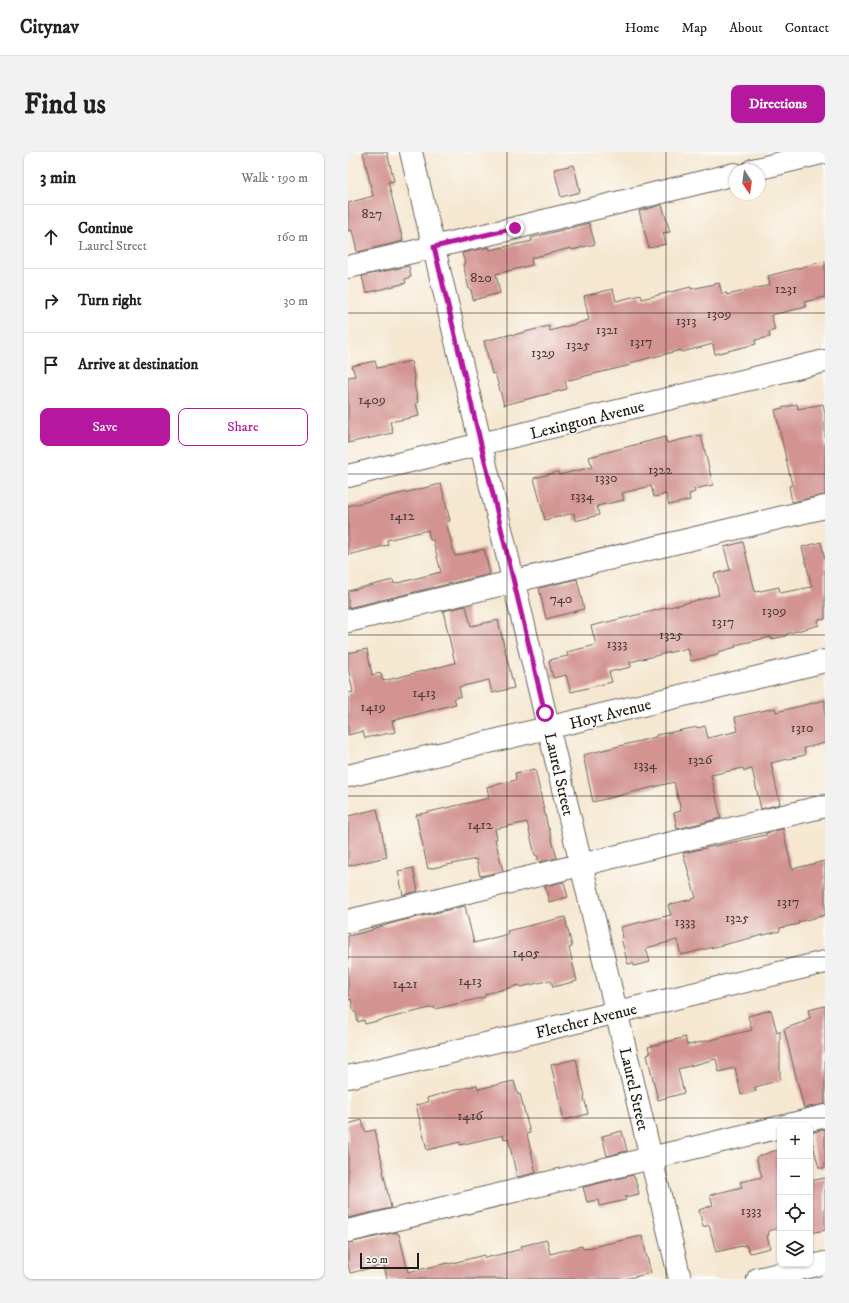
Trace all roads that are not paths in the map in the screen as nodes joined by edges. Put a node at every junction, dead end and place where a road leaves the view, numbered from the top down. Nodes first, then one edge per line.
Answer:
1 (411, 152) edge
2 (825, 152) edge
3 (765, 167) edge
4 (729, 175) edge
5 (434, 247) junction
6 (348, 267) edge
7 (825, 362) edge
8 (481, 444) junction
9 (348, 476) edge
10 (825, 507) edge
11 (514, 581) junction
12 (348, 621) edge
13 (825, 661) edge
14 (549, 728) junction
15 (348, 776) edge
16 (825, 806) edge
17 (581, 865) junction
18 (348, 921) edge
19 (825, 962) edge
20 (616, 1013) junction
21 (348, 1077) edge
22 (825, 1116) edge
23 (797, 1123) edge
24 (777, 1128) edge
25 (651, 1158) junction
26 (348, 1231) edge
27 (825, 1263) edge
28 (680, 1279) edge
29 (758, 1279) edge

1 - 5 street, Laurel Street
2 - 3 street
4 - 5 street
5 - 6 street
5 - 8 street, Laurel Street
7 - 8 street, Lexington Avenue
8 - 9 street, Lexington Avenue
8 - 11 street, Laurel Street
10 - 11 street
11 - 12 street
11 - 14 street, Laurel Street
13 - 14 street, Hoyt Avenue
14 - 15 street, Hoyt Avenue
14 - 17 street, Laurel Street
16 - 17 street
17 - 18 street
17 - 20 street, Laurel Street
19 - 20 street, Fletcher Avenue
20 - 21 street, Fletcher Avenue
20 - 25 street, Laurel Street
22 - 23 street
24 - 25 street
25 - 26 street
25 - 28 street, Laurel Street
27 - 29 street

